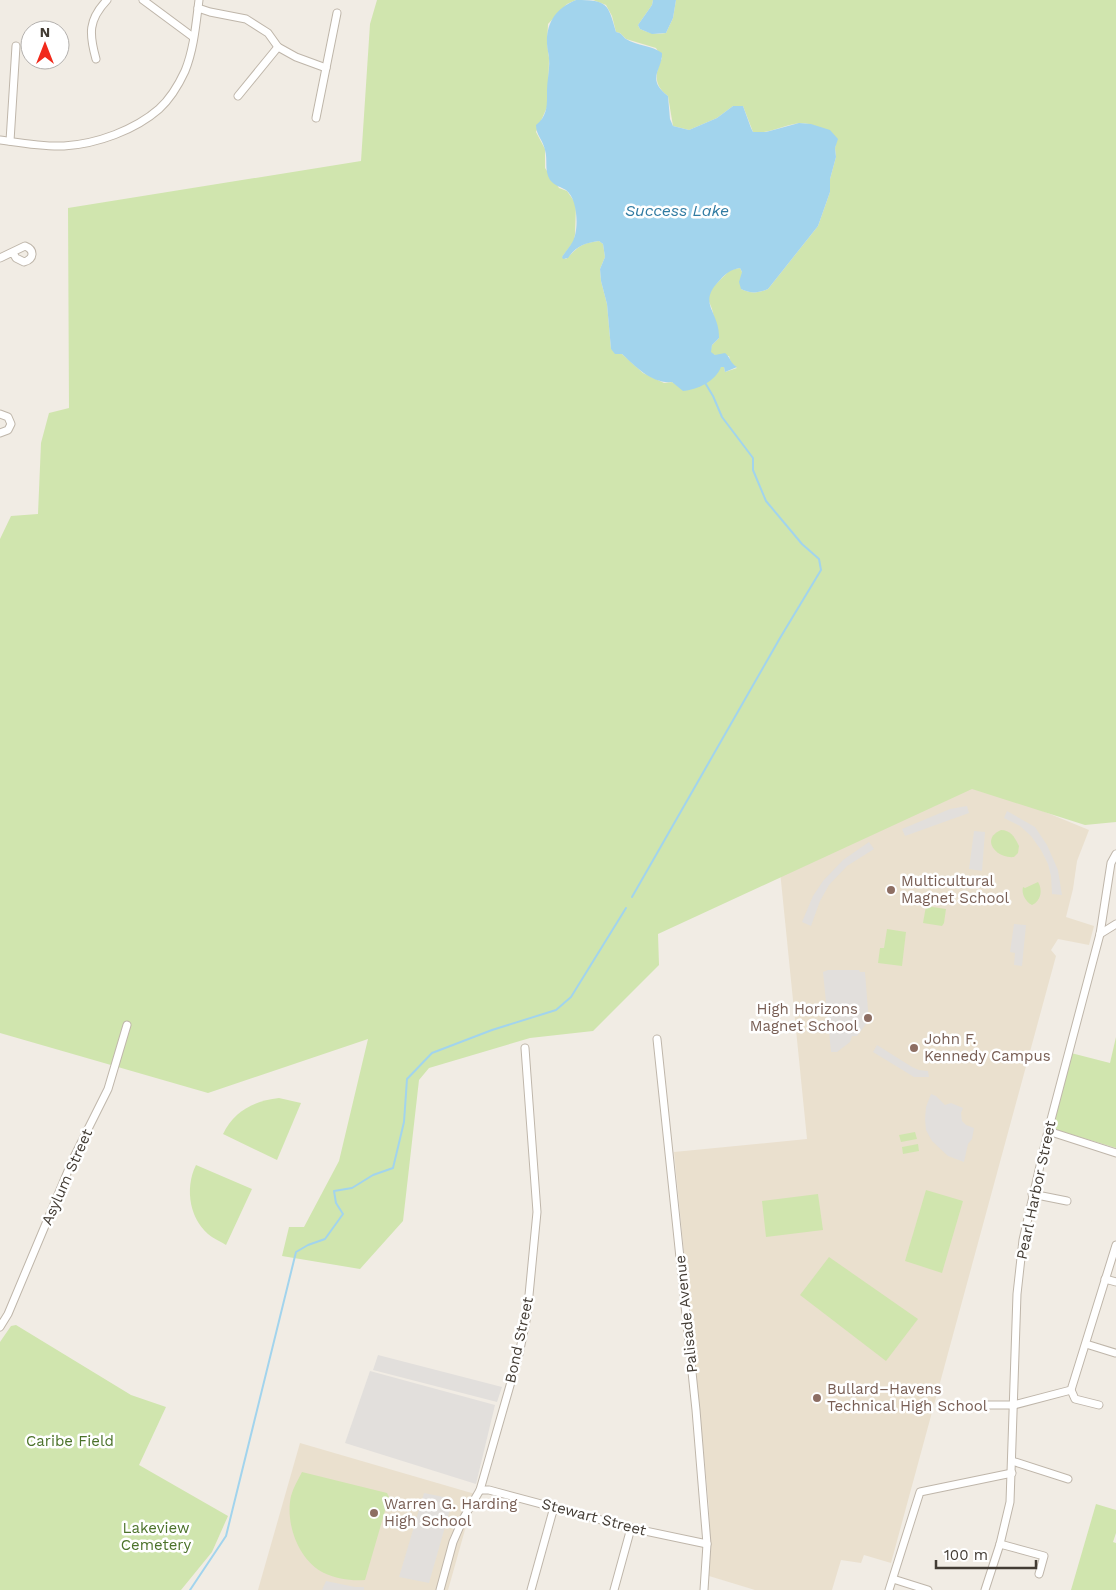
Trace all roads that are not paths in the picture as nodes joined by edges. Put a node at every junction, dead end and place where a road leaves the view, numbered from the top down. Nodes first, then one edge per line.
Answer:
1 (107, 0) edge
2 (143, 0) edge
3 (200, 0) edge
4 (198, 8) junction
5 (337, 13) dead end
6 (193, 37) junction
7 (16, 46) dead end
8 (278, 47) junction
9 (96, 59) dead end
10 (326, 68) junction
11 (238, 96) dead end
12 (316, 118) dead end
13 (0, 140) edge
14 (10, 141) junction
15 (13, 253) dead end
16 (0, 258) edge
17 (0, 414) edge
18 (0, 433) edge
19 (1116, 854) edge
20 (1116, 924) edge
21 (1100, 934) junction
22 (127, 1025) dead end
23 (657, 1039) dead end
24 (525, 1048) dead end
25 (1048, 1132) junction
26 (1116, 1153) edge
27 (1032, 1194) junction
28 (1067, 1202) dead end
29 (1116, 1245) edge
30 (1105, 1279) junction
31 (1116, 1282) edge
32 (0, 1327) edge
33 (1086, 1344) junction
34 (1115, 1353) edge
35 (1071, 1390) junction
36 (986, 1404) dead end
37 (1014, 1405) junction
38 (1098, 1405) dead end
39 (1012, 1461) junction
40 (1012, 1472) junction
41 (1068, 1479) dead end
42 (480, 1490) junction
43 (554, 1507) junction
44 (631, 1528) junction
45 (707, 1544) junction
46 (1000, 1544) junction
47 (1040, 1574) dead end
48 (893, 1579) junction
49 (440, 1590) edge
50 (531, 1590) edge
51 (614, 1590) edge
52 (704, 1590) edge
53 (889, 1590) edge
54 (928, 1590) edge
55 (985, 1590) edge

1 - 9 street
2 - 6 street
3 - 4 street
4 - 6 street
4 - 8 street
5 - 10 street
6 - 14 street
7 - 14 street
8 - 10 street
8 - 11 street
10 - 12 street
13 - 14 street
15 - 16 street
17 - 18 street
19 - 21 street, Pearl Harbor Street
20 - 21 street
21 - 25 street, Pearl Harbor Street
22 - 32 street, Asylum Street
23 - 45 street, Palisade Avenue
24 - 42 street, Bond Street
25 - 26 street
25 - 27 street, Pearl Harbor Street
27 - 28 street
27 - 37 street, Pearl Harbor Street
29 - 30 street
30 - 31 street
30 - 33 street
33 - 34 street
33 - 35 street
35 - 37 street
35 - 38 street
36 - 37 street
37 - 39 street, Pearl Harbor Street
39 - 40 street, Pearl Harbor Street
39 - 41 street
40 - 46 street, Pearl Harbor Street
40 - 48 street
42 - 43 street, Stewart Street
42 - 49 street, Bond Street
43 - 44 street, Stewart Street
43 - 50 street
44 - 45 street, Stewart Street
44 - 51 street
45 - 52 street, Palisade Avenue
46 - 47 street
46 - 55 street, Pearl Harbor Street
48 - 53 street
48 - 54 street

